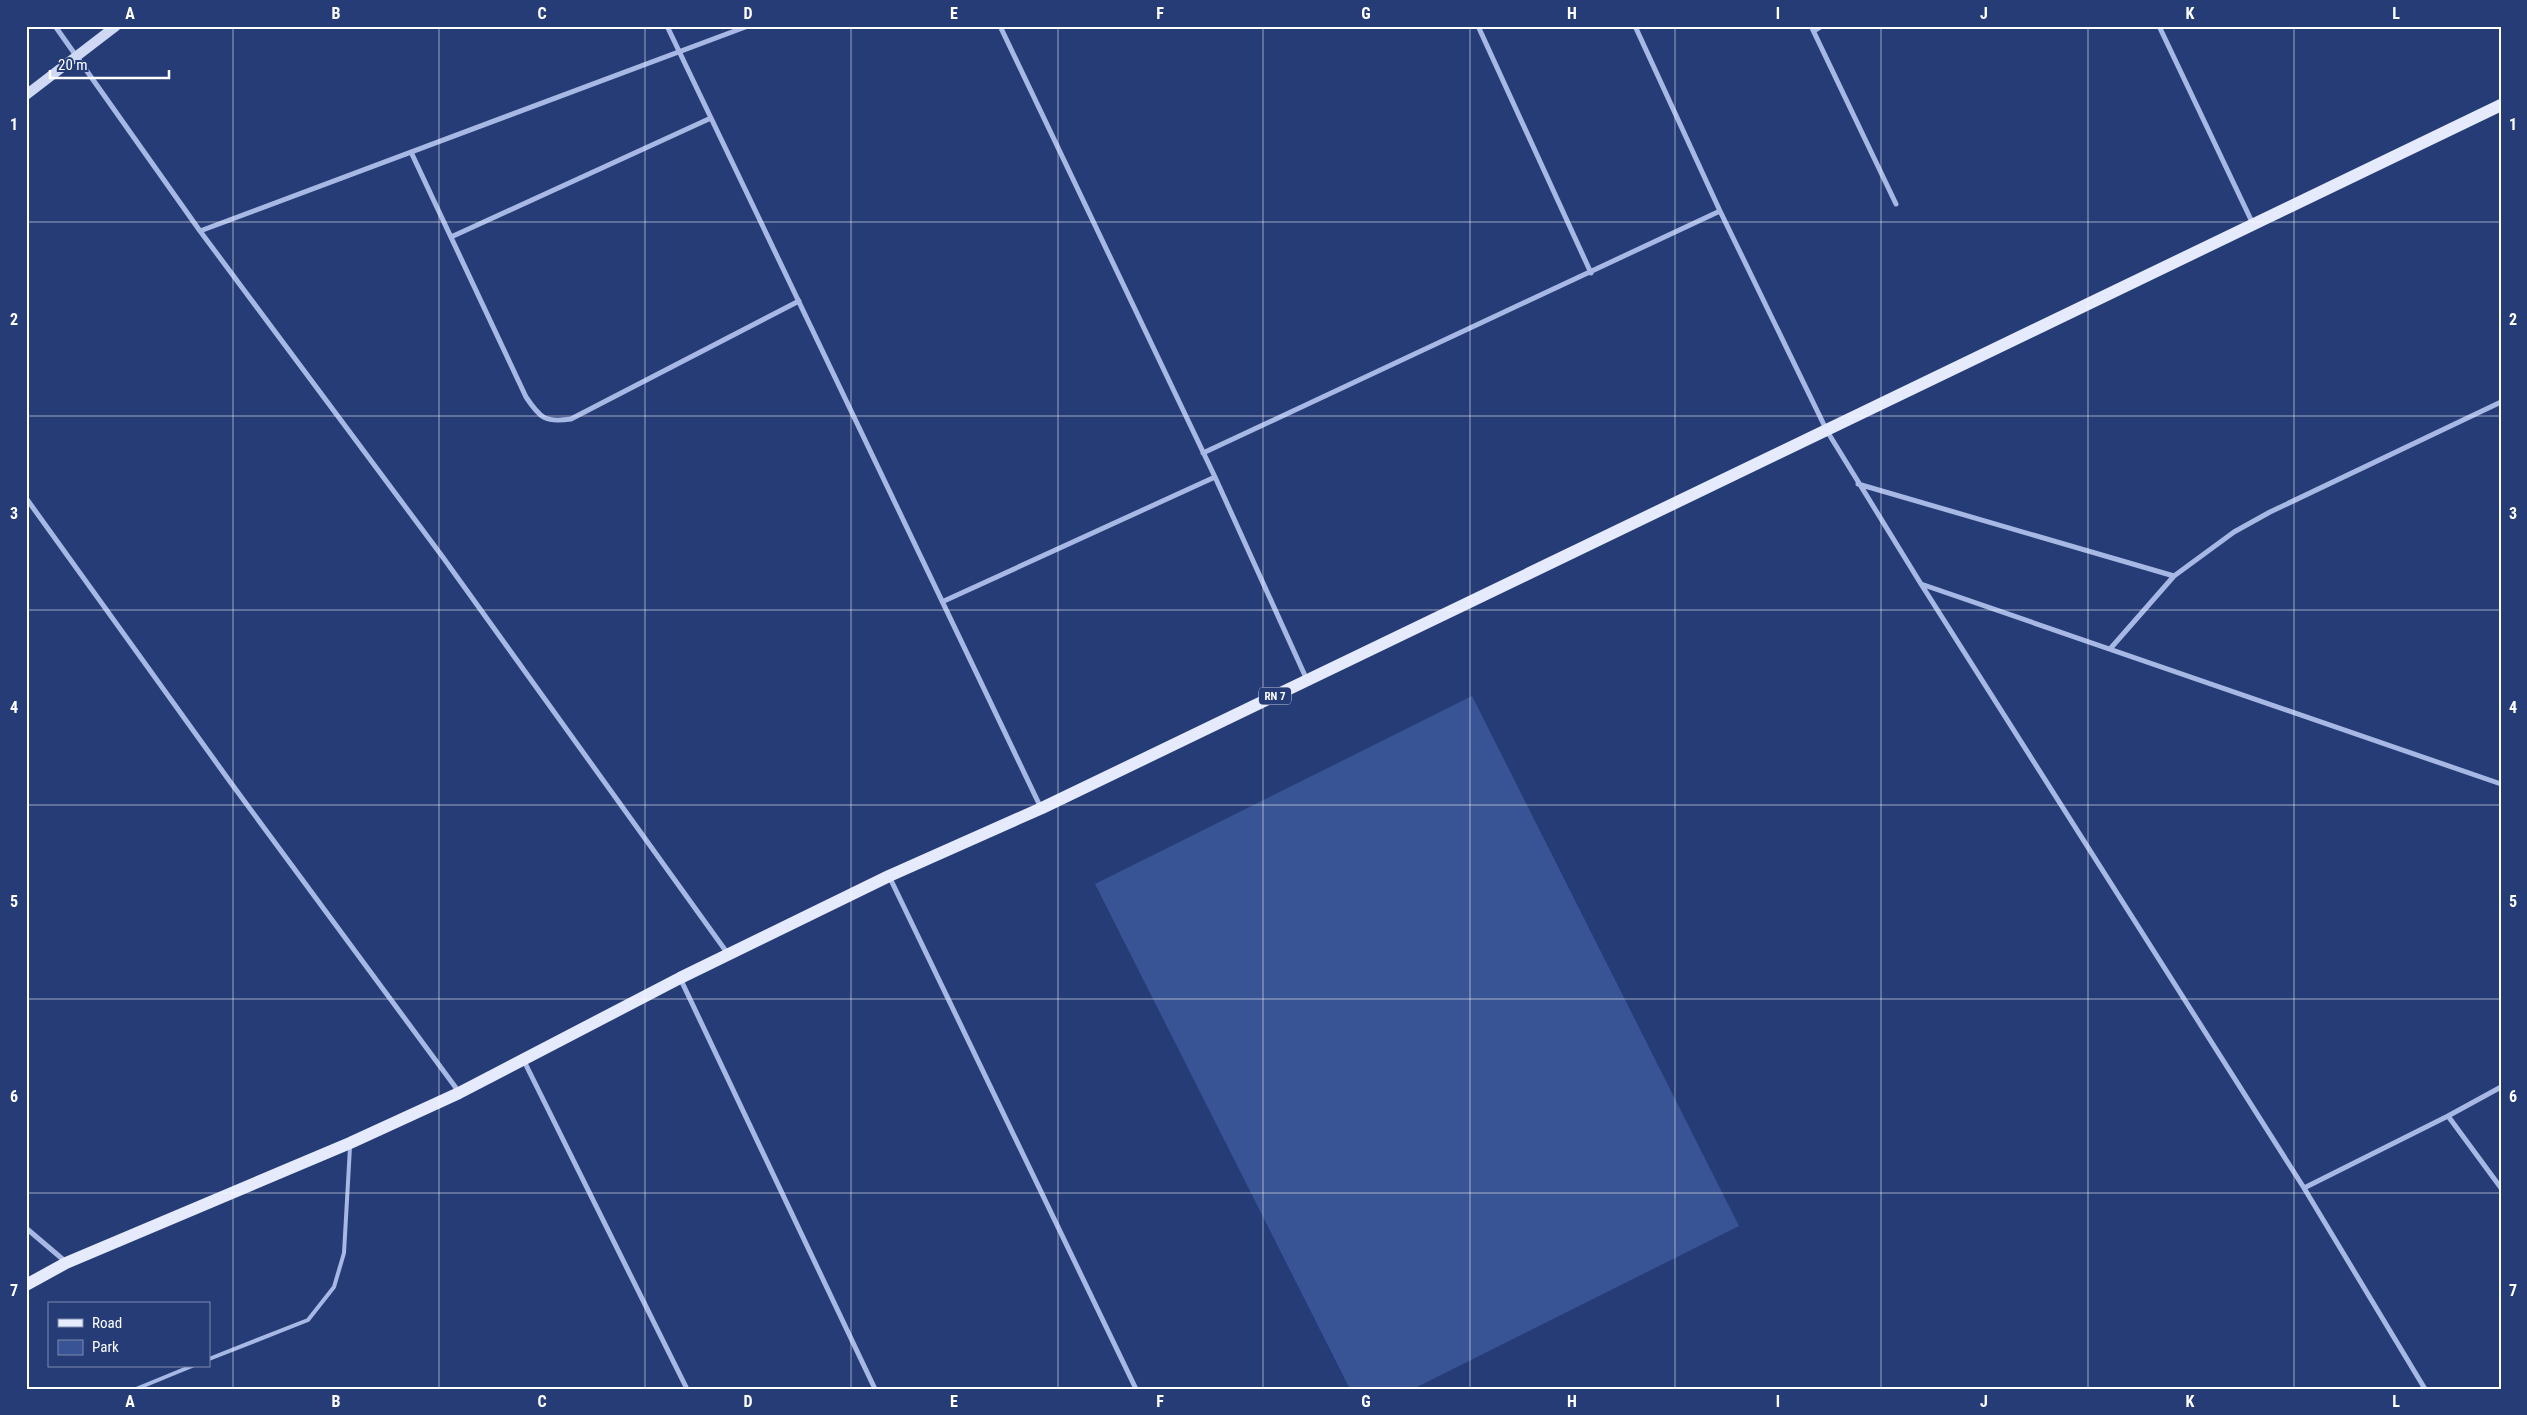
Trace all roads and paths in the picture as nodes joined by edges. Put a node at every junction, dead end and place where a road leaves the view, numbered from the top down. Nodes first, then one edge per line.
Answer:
1 (55, 26) edge
2 (116, 26) edge
3 (667, 26) edge
4 (748, 26) edge
5 (1000, 26) edge
6 (1478, 26) edge
7 (1635, 26) edge
8 (1822, 26) edge
9 (2159, 26) edge
10 (1812, 28) edge
11 (679, 52) junction
12 (75, 55) junction
13 (26, 95) edge
14 (2501, 105) edge
15 (711, 118) junction
16 (411, 152) junction
17 (1896, 204) dead end
18 (1720, 211) junction
19 (2253, 224) junction
20 (200, 231) junction
21 (451, 237) junction
22 (1591, 273) junction
23 (799, 301) junction
24 (2501, 402) edge
25 (1828, 431) junction
26 (1203, 453) junction
27 (1215, 477) junction
28 (1858, 484) junction
29 (26, 498) edge
30 (2174, 576) junction
31 (1921, 584) junction
32 (944, 601) junction
33 (2110, 649) junction
34 (1307, 680) junction
35 (2501, 784) edge
36 (1042, 808) junction
37 (889, 876) junction
38 (728, 954) junction
39 (680, 978) junction
40 (523, 1059) junction
41 (2501, 1087) edge
42 (459, 1093) junction
43 (2448, 1116) junction
44 (350, 1143) junction
45 (2304, 1188) junction
46 (2501, 1188) edge
47 (26, 1228) edge
48 (66, 1263) junction
49 (43, 1274) junction
50 (26, 1277) edge
51 (26, 1285) edge
52 (210, 1359) edge
53 (187, 1368) edge
54 (136, 1389) edge
55 (687, 1389) edge
56 (875, 1389) edge
57 (1136, 1389) edge
58 (2425, 1389) edge

1 - 12 street
2 - 12 street
3 - 11 street
4 - 11 street
5 - 26 street
6 - 22 street
7 - 18 street
8 - 10 street
9 - 19 street
10 - 17 street
11 - 15 street
11 - 16 street
12 - 13 street
12 - 20 street
14 - 19 main road, RN 7
15 - 21 street
15 - 23 street
16 - 20 street
16 - 21 street
18 - 22 street
18 - 25 street
19 - 25 main road, RN 7
20 - 38 street
21 - 23 street
22 - 26 street
23 - 32 street
24 - 30 street
25 - 28 street
25 - 34 main road, RN 7
26 - 27 street
27 - 32 street
27 - 34 street
28 - 30 street
28 - 31 street
29 - 42 street
30 - 33 street
31 - 33 street
31 - 45 street
32 - 36 street
33 - 35 street
34 - 36 main road, RN 7
36 - 37 main road, RN 7
37 - 38 main road, RN 7
37 - 57 street
38 - 39 main road, RN 7
39 - 40 main road, RN 7
39 - 56 street
40 - 42 main road, RN 7
40 - 55 street
41 - 43 street
42 - 44 main road, RN 7
43 - 45 street
43 - 46 street
44 - 48 main road, RN 7
44 - 52 lane
45 - 58 street
47 - 48 street
48 - 49 main road, RN 7
49 - 50 main road, RN 7
49 - 51 main road, RN 7
53 - 54 lane

